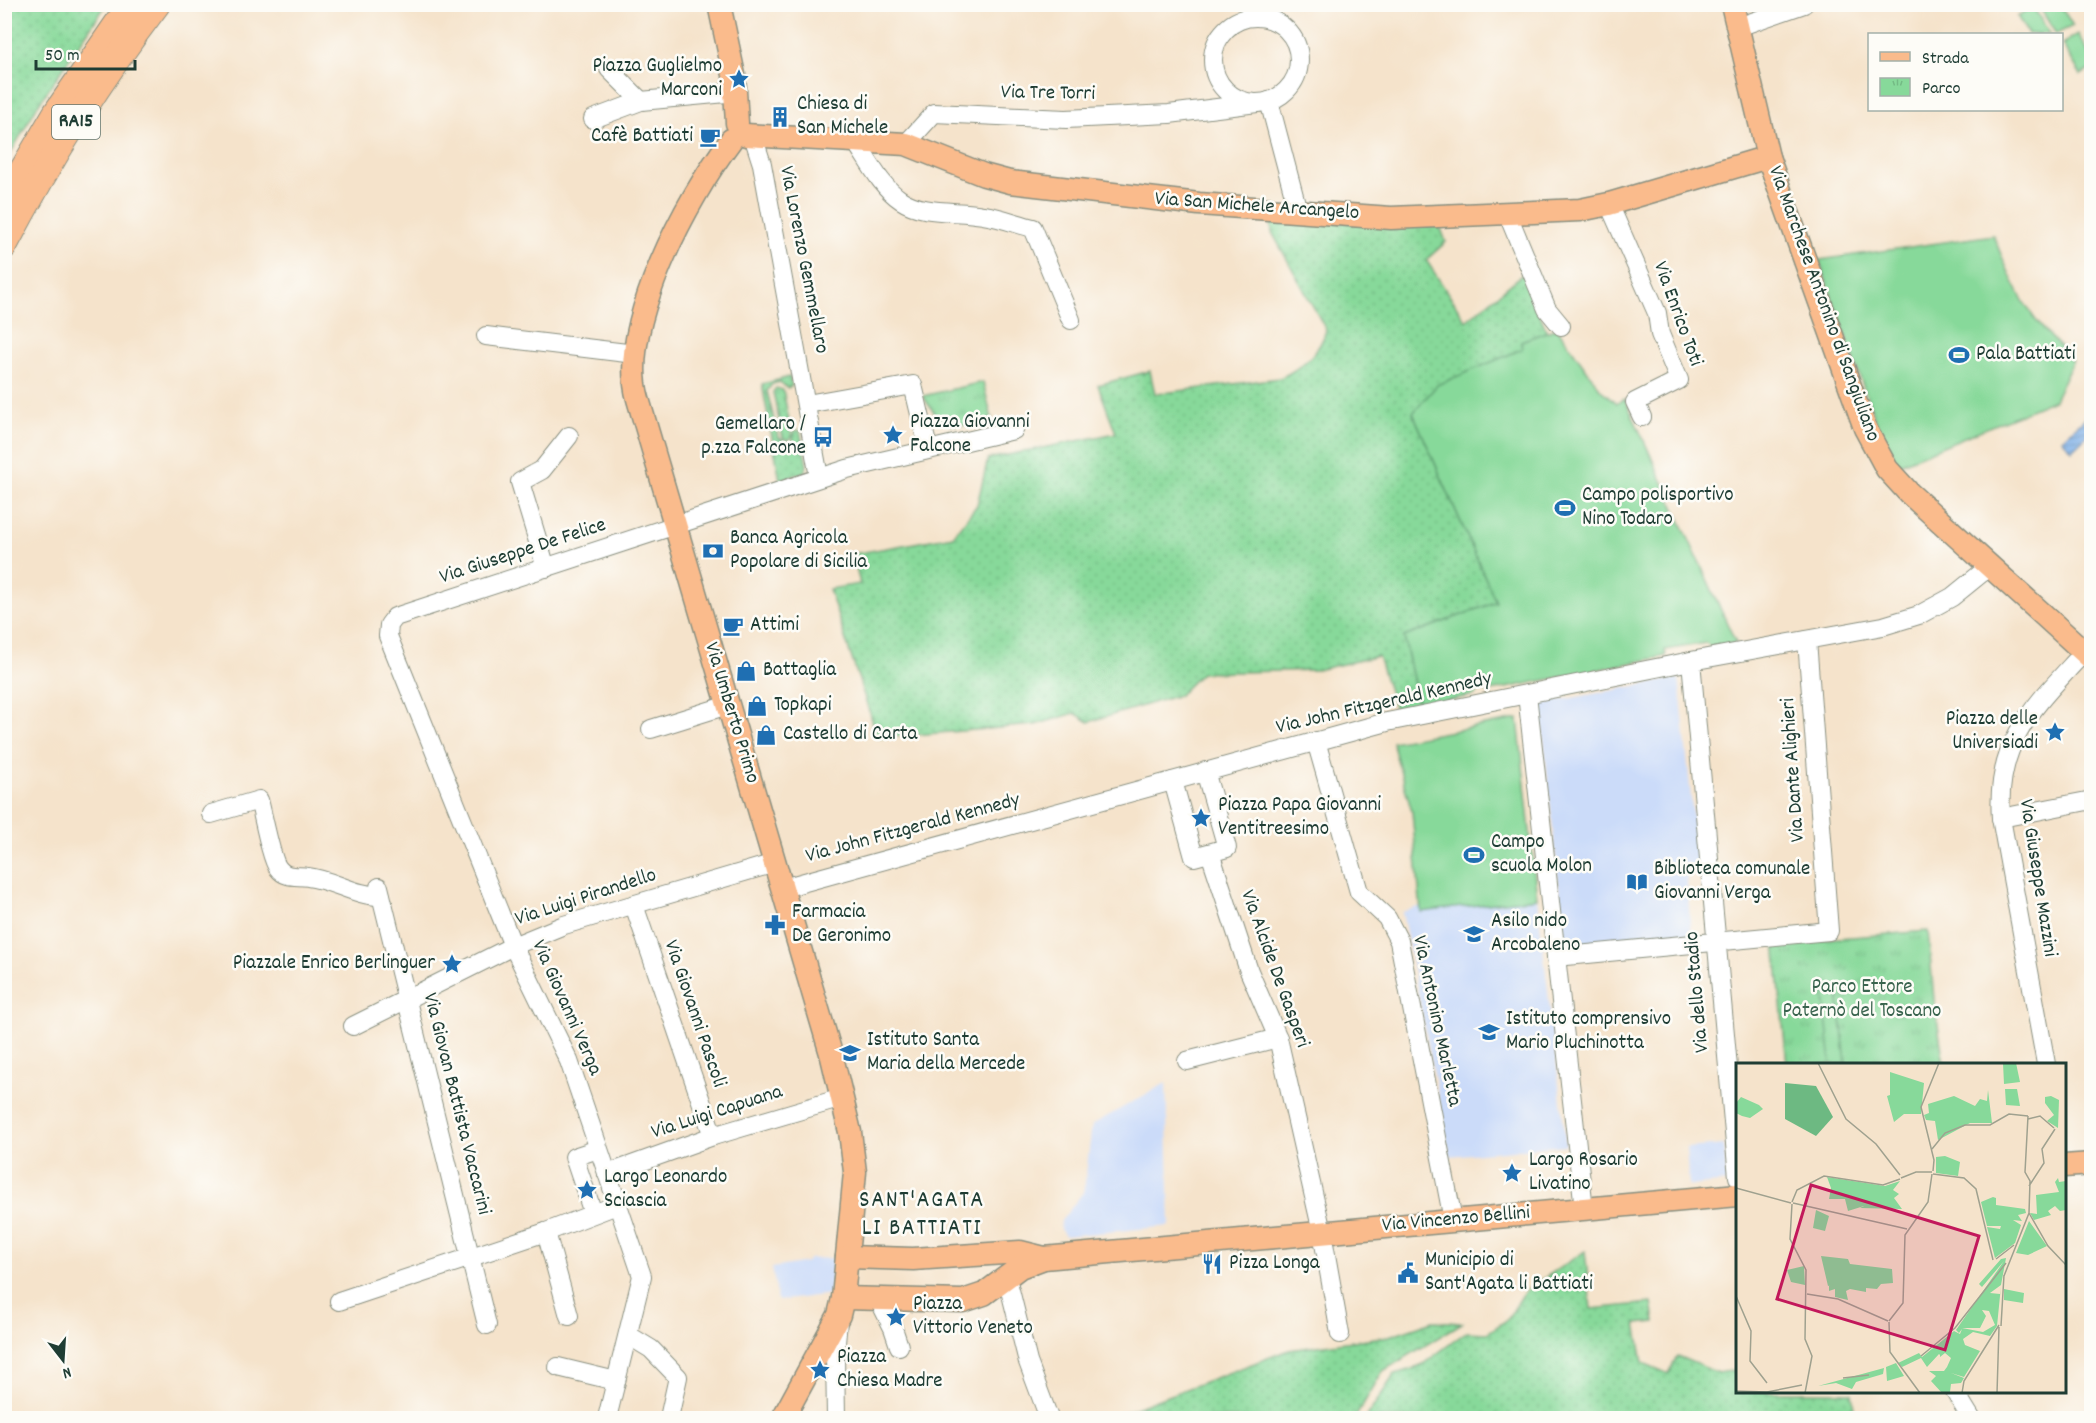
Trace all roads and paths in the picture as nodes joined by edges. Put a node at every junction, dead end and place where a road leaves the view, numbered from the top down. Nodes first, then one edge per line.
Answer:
1 (131, 4) edge
2 (157, 4) edge
3 (719, 4) edge
4 (1732, 4) edge
5 (1804, 4) edge
6 (1274, 12) edge
7 (1738, 27) junction
8 (609, 69) dead end
9 (1215, 74) junction
10 (737, 92) junction
11 (641, 101) junction
12 (1263, 102) junction
13 (1203, 110) junction
14 (593, 119) dead end
15 (742, 134) junction
16 (855, 141) junction
17 (906, 144) junction
18 (1768, 157) junction
19 (4, 202) edge
20 (1609, 204) junction
21 (1298, 211) junction
22 (1508, 215) junction
23 (4, 246) edge
24 (1071, 320) dead end
25 (1561, 326) dead end
26 (486, 336) dead end
27 (635, 354) junction
28 (806, 399) junction
29 (1642, 417) dead end
30 (1014, 430) dead end
31 (569, 436) dead end
32 (928, 448) junction
33 (819, 477) junction
34 (674, 527) junction
35 (1989, 567) junction
36 (546, 568) junction
37 (389, 625) joint
38 (1807, 640) junction
39 (2088, 656) edge
40 (1691, 660) junction
41 (1527, 694) junction
42 (728, 705) junction
43 (651, 729) dead end
44 (1316, 741) junction
45 (1205, 771) junction
46 (1173, 781) junction
47 (2091, 800) edge
48 (211, 814) dead end
49 (2001, 818) junction
50 (1211, 857) junction
51 (775, 863) junction
52 (783, 888) junction
53 (634, 905) junction
54 (1716, 942) junction
55 (513, 946) junction
56 (1556, 957) junction
57 (407, 999) junction
58 (353, 1026) dead end
59 (1278, 1038) junction
60 (1187, 1061) dead end
61 (2046, 1063) edge
62 (842, 1098) junction
63 (713, 1136) junction
64 (598, 1149) junction
65 (2091, 1164) edge
66 (1736, 1166) edge
67 (2066, 1166) edge
68 (607, 1174) junction
69 (1736, 1195) edge
70 (617, 1205) junction
71 (1584, 1209) junction
72 (593, 1213) junction
73 (1453, 1220) junction
74 (546, 1232) junction
75 (1322, 1232) junction
76 (1010, 1252) junction
77 (471, 1257) junction
78 (847, 1257) junction
79 (1044, 1258) junction
80 (1010, 1276) junction
81 (878, 1298) junction
82 (339, 1301) dead end
83 (841, 1305) junction
84 (569, 1316) dead end
85 (487, 1324) dead end
86 (1341, 1334) dead end
87 (628, 1335) junction
88 (899, 1346) dead end
89 (558, 1367) dead end
90 (616, 1381) junction
91 (1956, 1393) edge
92 (784, 1417) edge
93 (607, 1419) edge
94 (669, 1419) edge
95 (836, 1419) edge
96 (1049, 1419) edge
97 (1971, 1419) edge

1 - 19 highway, RA15
2 - 23 highway, RA15
3 - 10 main road
4 - 7 main road, Via Marchese Antonino di Sangiuliano
5 - 7 street
6 - 9 street
6 - 12 street
7 - 18 main road, Via Marchese Antonino di Sangiuliano
8 - 11 street
9 - 12 street
9 - 13 street
10 - 11 street
10 - 15 main road
11 - 14 street
12 - 13 street
12 - 21 street
13 - 17 street, Via Tre Torri
15 - 16 main road, Via San Michele Arcangelo
15 - 27 main road, Via Umberto Primo
15 - 28 street, Via Lorenzo Gemmellaro
16 - 17 main road, Via San Michele Arcangelo
16 - 24 street
17 - 21 main road, Via San Michele Arcangelo
18 - 20 main road, Via San Michele Arcangelo
18 - 35 main road, Via Marchese Antonino di Sangiuliano
20 - 22 main road, Via San Michele Arcangelo
20 - 29 street, Via Enrico Toti
21 - 22 main road, Via San Michele Arcangelo
22 - 25 street
26 - 27 street
27 - 34 main road, Via Umberto Primo
28 - 32 street
28 - 33 street, Via Lorenzo Gemmellaro
30 - 32 street, Via Giuseppe De Felice
31 - 36 street
32 - 33 street, Via Giuseppe De Felice
33 - 34 street, Via Giuseppe De Felice
34 - 36 street, Via Giuseppe De Felice
34 - 42 main road, Via Umberto Primo
35 - 38 street, Via John Fitzgerald Kennedy
35 - 39 main road, Via Marchese Antonino di Sangiuliano
36 - 37 street, Via Giuseppe De Felice
37 - 55 street, Via Giovanni Verga
38 - 40 street, Via John Fitzgerald Kennedy
38 - 54 street, Via Dante Alighieri
39 - 49 street, Via Giuseppe Mazzini
40 - 41 street, Via John Fitzgerald Kennedy
40 - 54 street, Via dello Stadio
41 - 44 street, Via John Fitzgerald Kennedy
41 - 56 street
42 - 43 street
42 - 51 main road, Via Umberto Primo
44 - 45 street, Via John Fitzgerald Kennedy
44 - 73 street, Via Antonino Marletta
45 - 46 street, Via John Fitzgerald Kennedy
45 - 50 street
46 - 50 street
46 - 52 street, Via John Fitzgerald Kennedy
47 - 49 street
48 - 57 street, Via Giovan Battista Vaccarini
49 - 61 street, Via Giuseppe Mazzini
50 - 59 street, Via Alcide De Gasperi
51 - 52 main road, Via Umberto Primo
51 - 53 street, Via Luigi Pirandello
52 - 62 main road, Via Umberto Primo
53 - 55 street, Via Luigi Pirandello
53 - 63 street, Via Giovanni Pascoli
54 - 56 street
54 - 66 street, Via dello Stadio
55 - 57 street, Via Luigi Pirandello
55 - 64 street, Via Giovanni Verga
56 - 71 street
57 - 58 street, Via Luigi Pirandello
57 - 77 street, Via Giovan Battista Vaccarini
59 - 60 street
59 - 75 street, Via Alcide De Gasperi
62 - 63 street, Via Luigi Capuana
62 - 78 main road, Via Umberto Primo
63 - 68 street, Via Luigi Capuana
64 - 68 street, Via Giovanni Verga
64 - 72 street
65 - 67 main road
68 - 70 street, Via Giovanni Verga
69 - 71 main road, Via Vincenzo Bellini
70 - 72 street
70 - 87 street, Via Giovanni Verga
71 - 73 main road, Via Vincenzo Bellini
72 - 74 street
73 - 75 main road, Via Vincenzo Bellini
74 - 77 street
74 - 84 street
75 - 79 main road, Via Vincenzo Bellini
75 - 86 street, Via Alcide De Gasperi
76 - 78 main road
76 - 79 main road
76 - 80 main road
77 - 82 street
77 - 85 street, Via Giovan Battista Vaccarini
78 - 83 main road, Via Umberto Primo
79 - 80 main road
80 - 81 main road
80 - 96 street
81 - 83 main road
81 - 88 street
83 - 92 main road
83 - 95 street
87 - 90 street, Via Giovanni Verga
87 - 94 street
89 - 90 street
90 - 93 street, Via Giovanni Verga
91 - 97 street

